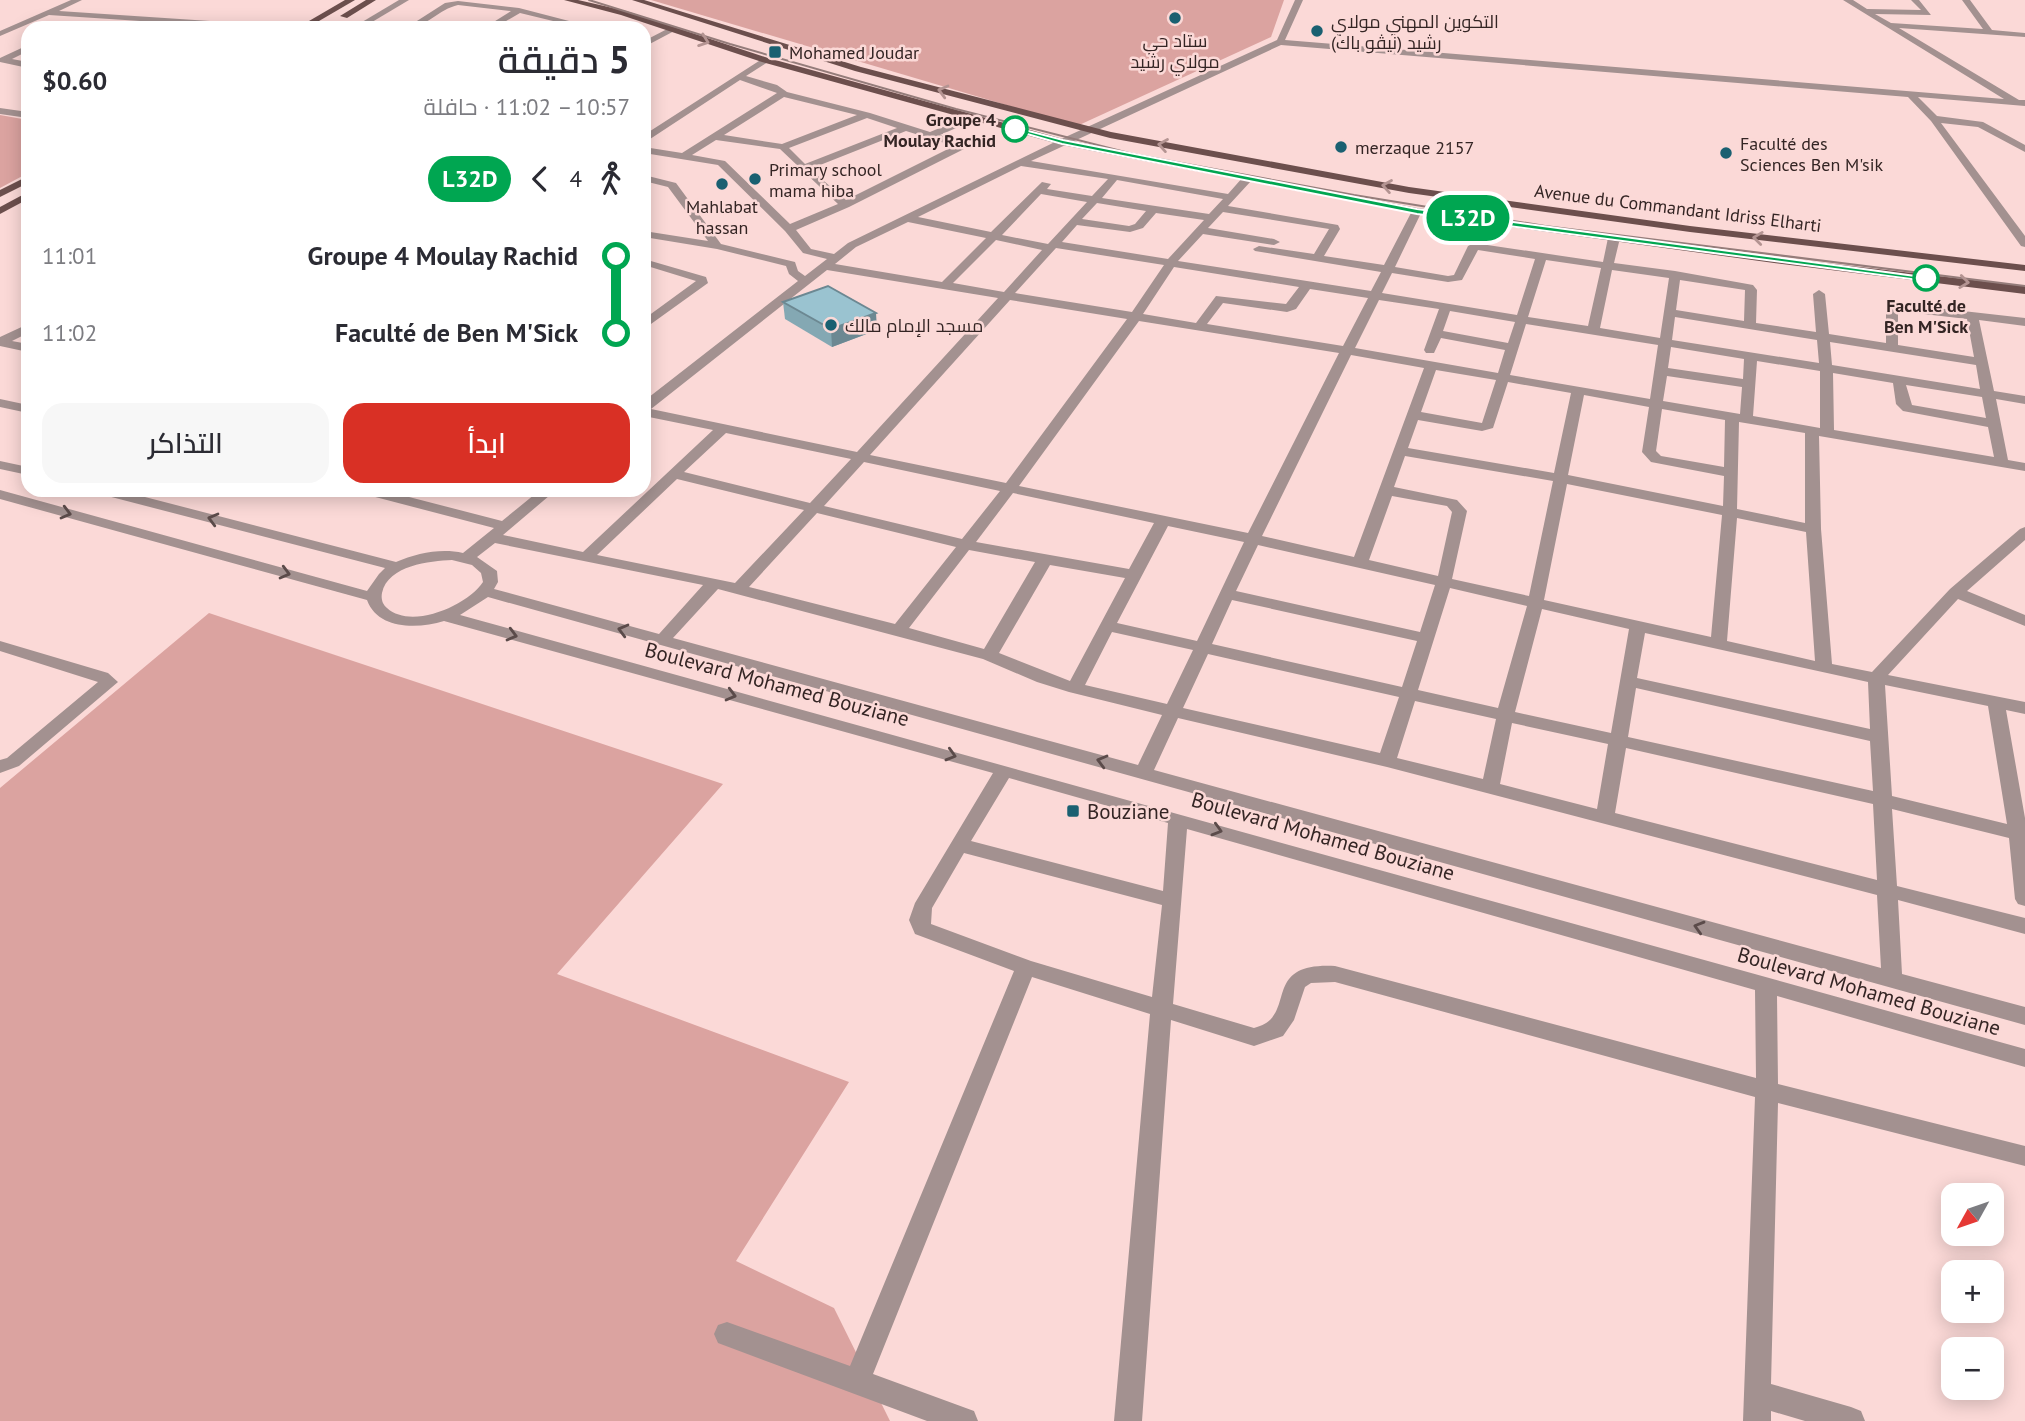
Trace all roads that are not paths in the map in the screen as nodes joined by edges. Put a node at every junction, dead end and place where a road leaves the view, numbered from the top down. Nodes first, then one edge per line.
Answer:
1 (78, 0) edge
2 (351, 0) edge
3 (372, 0) edge
4 (405, 0) edge
5 (568, 0) edge
6 (636, 0) edge
7 (1299, 0) edge
8 (1847, 0) edge
9 (1915, 0) edge
10 (1966, 0) edge
11 (519, 10) junction
12 (1864, 10) junction
13 (48, 13) junction
14 (97, 16) junction
15 (30, 21) edge
16 (86, 21) edge
17 (177, 21) edge
18 (314, 21) edge
19 (334, 21) edge
20 (368, 21) edge
21 (422, 21) edge
22 (500, 21) edge
23 (564, 21) edge
24 (645, 21) edge
25 (651, 23) edge
26 (21, 25) edge
27 (1888, 25) junction
28 (674, 29) junction
29 (1989, 32) junction
30 (0, 34) edge
31 (2025, 35) edge
32 (651, 40) edge
33 (1280, 42) junction
34 (21, 52) edge
35 (765, 60) junction
36 (21, 64) edge
37 (739, 77) junction
38 (784, 94) junction
39 (1912, 96) junction
40 (2023, 105) edge
41 (0, 111) edge
42 (21, 114) edge
43 (867, 115) junction
44 (974, 117) junction
45 (1934, 119) junction
46 (651, 124) edge
47 (664, 126) junction
48 (907, 127) junction
49 (1088, 130) junction
50 (651, 134) edge
51 (932, 135) junction
52 (716, 137) junction
53 (1062, 142) junction
54 (783, 147) junction
55 (2025, 149) edge
56 (651, 151) edge
57 (683, 157) junction
58 (1022, 163) junction
59 (803, 168) junction
60 (1060, 169) junction
61 (1115, 177) junction
62 (1247, 179) junction
63 (651, 180) edge
64 (21, 183) edge
65 (1039, 191) junction
66 (0, 194) edge
67 (1230, 197) junction
68 (21, 199) edge
69 (1094, 201) junction
70 (845, 205) junction
71 (1220, 208) junction
72 (1153, 210) junction
73 (0, 211) edge
74 (1417, 212) junction
75 (907, 218) junction
76 (1211, 218) junction
77 (1074, 221) junction
78 (789, 229) junction
79 (1200, 230) junction
80 (651, 235) edge
81 (991, 237) junction
82 (1614, 238) junction
83 (699, 242) junction
84 (2024, 242) edge
85 (717, 246) junction
86 (1051, 246) junction
87 (689, 250) dead end
88 (807, 251) junction
89 (1320, 254) junction
90 (1542, 255) junction
91 (1254, 257) junction
92 (829, 261) junction
93 (1172, 261) junction
94 (651, 262) edge
95 (791, 264) junction
96 (1608, 264) junction
97 (2025, 268) edge
98 (1389, 269) junction
99 (1675, 274) junction
100 (806, 281) junction
101 (1307, 284) junction
102 (943, 286) junction
103 (2025, 290) edge
104 (1819, 294) dead end
105 (1374, 295) junction
106 (1004, 296) junction
107 (1446, 306) junction
108 (1671, 313) junction
109 (1972, 316) junction
110 (1135, 317) junction
111 (1524, 319) junction
112 (651, 320) edge
113 (2025, 322) edge
114 (1750, 325) junction
115 (1199, 327) junction
116 (1593, 330) junction
117 (21, 332) edge
118 (1436, 333) junction
119 (1823, 336) junction
120 (0, 342) edge
121 (1667, 342) junction
122 (21, 346) edge
123 (1892, 347) junction
124 (1514, 348) junction
125 (1430, 350) dead end
126 (1348, 351) junction
127 (1751, 355) junction
128 (1981, 362) junction
129 (1431, 366) junction
130 (1826, 368) junction
131 (1662, 371) junction
132 (1504, 378) junction
133 (1899, 380) junction
134 (1749, 384) junction
135 (1578, 390) junction
136 (1987, 394) junction
137 (2025, 400) edge
138 (0, 403) edge
139 (651, 404) edge
140 (1656, 404) junction
141 (21, 408) edge
142 (651, 412) edge
143 (1412, 415) junction
144 (1739, 418) junction
145 (1994, 424) junction
146 (723, 428) junction
147 (1819, 433) junction
148 (1399, 451) junction
149 (862, 457) junction
150 (2002, 463) junction
151 (0, 465) edge
152 (2025, 467) edge
153 (21, 470) edge
154 (1731, 473) junction
155 (673, 474) junction
156 (1560, 478) junction
157 (1010, 488) junction
158 (1385, 490) junction
159 (0, 495) edge
160 (651, 495) edge
161 (128, 497) edge
162 (394, 497) edge
163 (420, 497) edge
164 (541, 497) edge
165 (649, 497) edge
166 (414, 502) junction
167 (815, 508) junction
168 (1730, 512) junction
169 (1163, 520) junction
170 (1813, 529) junction
171 (500, 533) junction
172 (2024, 535) edge
173 (1253, 539) junction
174 (966, 545) junction
175 (586, 556) junction
176 (468, 557) junction
177 (1045, 559) junction
178 (1360, 563) junction
179 (398, 567) junction
180 (1134, 575) junction
181 (1444, 582) junction
182 (715, 583) junction
183 (738, 589) junction
184 (1956, 592) junction
185 (486, 593) junction
186 (1227, 594) junction
187 (372, 597) junction
188 (1535, 602) junction
189 (446, 617) junction
190 (2025, 621) edge
191 (1637, 625) junction
192 (1107, 626) junction
193 (899, 630) junction
194 (1426, 638) junction
195 (662, 640) junction
196 (1719, 643) junction
197 (0, 646) edge
198 (1202, 648) junction
199 (989, 655) junction
200 (1824, 667) junction
201 (1876, 678) junction
202 (1628, 681) junction
203 (1075, 688) junction
204 (1408, 692) junction
205 (1996, 703) junction
206 (2025, 709) edge
207 (1172, 710) junction
208 (1506, 716) junction
209 (1879, 737) junction
210 (1617, 740) junction
211 (1387, 761) junction
212 (0, 767) edge
213 (2016, 769) edge
214 (1004, 770) junction
215 (1144, 772) junction
216 (1490, 789) junction
217 (1882, 800) junction
218 (1605, 817) junction
219 (1178, 819) junction
220 (2021, 834) edge
221 (959, 845) junction
222 (1887, 890) junction
223 (2025, 899) edge
224 (1173, 901) junction
225 (2025, 926) edge
226 (1026, 967) junction
227 (1892, 980) junction
228 (1766, 985) junction
229 (1162, 1008) junction
230 (2025, 1016) edge
231 (2025, 1058) edge
232 (1767, 1091) junction
233 (2025, 1156) edge
234 (727, 1334) dead end
235 (857, 1380) junction
236 (1756, 1393) junction
237 (964, 1421) edge
238 (1128, 1421) edge
239 (1757, 1421) edge
240 (1851, 1421) edge

1 - 13 street
2 - 18 main road
3 - 19 main road
4 - 20 street
5 - 24 main road, Avenue du Commandant Idriss Elharti
49 -> 6 main road, Avenue du Commandant Idriss Elharti
7 - 33 street
8 - 12 street
9 - 12 street
10 - 29 street
11 - 21 street
11 - 22 street
11 - 23 street
12 - 27 street
13 - 14 street
13 - 15 street
14 - 16 street
14 - 17 street
25 - 28 main road, Avenue du Commandant Idriss Elharti
26 - 30 street
27 - 29 street
27 - 40 street
28 - 32 street
28 -> 35 main road, Avenue du Commandant Idriss Elharti
29 - 31 street
33 - 39 street
33 - 49 street
34 - 36 street
35 - 37 street
35 - 44 main road, Avenue du Commandant Idriss Elharti
37 - 38 street
37 - 47 street
38 - 43 street
38 - 52 street
39 - 40 street
39 - 45 street
41 - 42 street
43 - 48 street
43 - 54 street
44 - 51 street
44 - 53 main road, Avenue du Commandant Idriss Elharti
45 - 55 street
45 - 84 street
46 - 47 street
47 - 50 street
48 - 51 street
48 - 59 street
49 - 53 street
97 -> 49 main road, Avenue du Commandant Idriss Elharti
51 - 70 street
52 - 54 street
52 - 57 street
53 - 58 street
53 - 62 main road, Avenue du Commandant Idriss Elharti
54 - 59 street
56 - 57 street
57 - 78 street
58 - 60 street
58 - 75 street
59 - 70 street
60 - 61 street
60 - 65 street
61 - 67 street
61 - 69 street
62 - 67 street
62 - 74 main road, Avenue du Commandant Idriss Elharti
63 - 85 street
64 - 66 main road
65 - 69 street
65 - 81 street
67 - 71 street
68 - 73 main road
69 - 72 street
69 - 77 street
70 - 78 street
71 - 76 street
71 - 89 street
72 - 76 street
72 - 77 street
74 - 82 main road, Avenue du Commandant Idriss Elharti
74 - 98 street
75 - 81 street
75 - 92 street
76 - 79 street
77 - 86 street
78 - 88 street
79 - 91 street
79 - 93 street
80 - 83 street
81 - 86 street
81 - 102 street
82 - 96 street
82 -> 103 main road, Avenue du Commandant Idriss Elharti
83 - 85 street
83 - 87 street
85 - 95 street
86 - 93 street
86 - 106 street
88 - 92 street
88 - 95 street
89 - 91 street
89 - 98 street
90 - 96 street
90 - 98 street
90 - 111 street
91 - 93 street
91 - 101 street
92 - 100 street
92 - 102 street
93 - 110 street
94 - 112 street
95 - 100 street
96 - 99 street
96 - 116 street
98 - 105 street
99 - 108 street
99 - 114 street
100 - 139 street
101 - 105 street
101 - 115 street
102 - 106 street
104 - 119 street
105 - 107 street
105 - 126 street
106 - 110 street
106 - 149 street
107 - 111 street
107 - 118 street
108 - 114 street
108 - 121 street
109 - 113 street
109 - 123 street
109 - 128 street
110 - 115 street
110 - 157 street
111 - 116 street
111 - 124 street
114 - 119 street
115 - 126 street
116 - 121 street
117 - 120 street
118 - 124 street
118 - 125 street
119 - 123 street
119 - 130 street
120 - 122 street
121 - 127 street
121 - 131 street
123 - 128 street
124 - 132 street
126 - 129 street
126 - 173 street
127 - 130 street
127 - 134 street
128 - 136 street
129 - 132 street
129 - 143 street
130 - 133 street
130 - 147 street
131 - 134 street
131 - 140 street
132 - 135 street
132 - 143 street
133 - 136 street
133 - 145 street
134 - 144 street
135 - 140 street
135 - 156 street
136 - 137 street
136 - 145 street
138 - 141 street
140 - 144 street
140 - 154 street
142 - 146 street
143 - 148 street
144 - 147 street
144 - 154 street
145 - 150 street
146 - 149 street
146 - 155 street
147 - 150 street
147 - 170 street
148 - 156 street
148 - 158 street
149 - 157 street
149 - 167 street
150 - 152 street
151 - 153 street
154 - 168 street
155 - 160 street
155 - 167 street
156 - 168 street
156 - 188 street
157 - 169 street
157 - 174 street
158 - 178 street
158 - 181 street
159 -> 187 street
179 -> 161 street
162 - 166 street
163 - 166 street
164 - 171 street
165 - 175 street
166 - 171 street
167 - 174 street
167 - 183 street
168 - 170 street
168 - 196 street
169 - 173 street
169 - 180 street
170 - 200 street
171 - 175 street
171 - 176 street
172 - 184 street
173 - 178 street
173 - 186 street
174 - 177 street
174 - 193 street
175 - 182 street
176 - 179 street
176 - 185 street
177 - 180 street
177 - 199 street
178 - 181 street
179 - 187 street
180 - 192 street
181 - 188 street
181 - 194 street
182 - 183 street
182 - 195 street
183 - 193 street
184 - 190 street
184 - 201 street
185 - 189 street
195 -> 185 street, Boulevard Mohamed Bouziane
186 - 194 street
186 - 198 street
187 - 189 street
188 - 191 street
188 - 208 street
189 -> 214 street, Boulevard Mohamed Bouziane
191 - 196 street
191 - 202 street
192 - 198 street
192 - 203 street
193 - 199 street
194 - 204 street
215 -> 195 street, Boulevard Mohamed Bouziane
196 - 200 street
197 - 212 street
198 - 204 street
198 - 207 street
199 - 203 street
200 - 201 street
201 - 205 street
201 - 209 street
202 - 209 street
202 - 210 street
203 - 207 street
204 - 208 street
204 - 211 street
205 - 206 street
205 - 213 street
207 - 211 street
207 - 215 street
208 - 210 street
208 - 216 street
209 - 217 street
210 - 217 street
210 - 218 street
211 - 216 street
213 - 220 street
214 - 219 street, Boulevard Mohamed Bouziane
214 - 221 street
227 -> 215 street, Boulevard Mohamed Bouziane
216 - 218 street
217 - 220 street
217 - 222 street
218 - 222 street
219 - 224 street
219 -> 228 street, Boulevard Mohamed Bouziane
220 - 223 street
221 - 224 street
221 - 226 street
222 - 225 street
222 - 227 street
224 - 229 street
226 - 229 street
226 - 235 street
227 - 230 street, Boulevard Mohamed Bouziane
228 - 231 street, Boulevard Mohamed Bouziane
228 - 232 street
229 - 232 street
229 - 238 street
232 - 233 street
232 - 236 street
234 - 235 street
235 - 237 street
236 - 239 street
236 - 240 street

